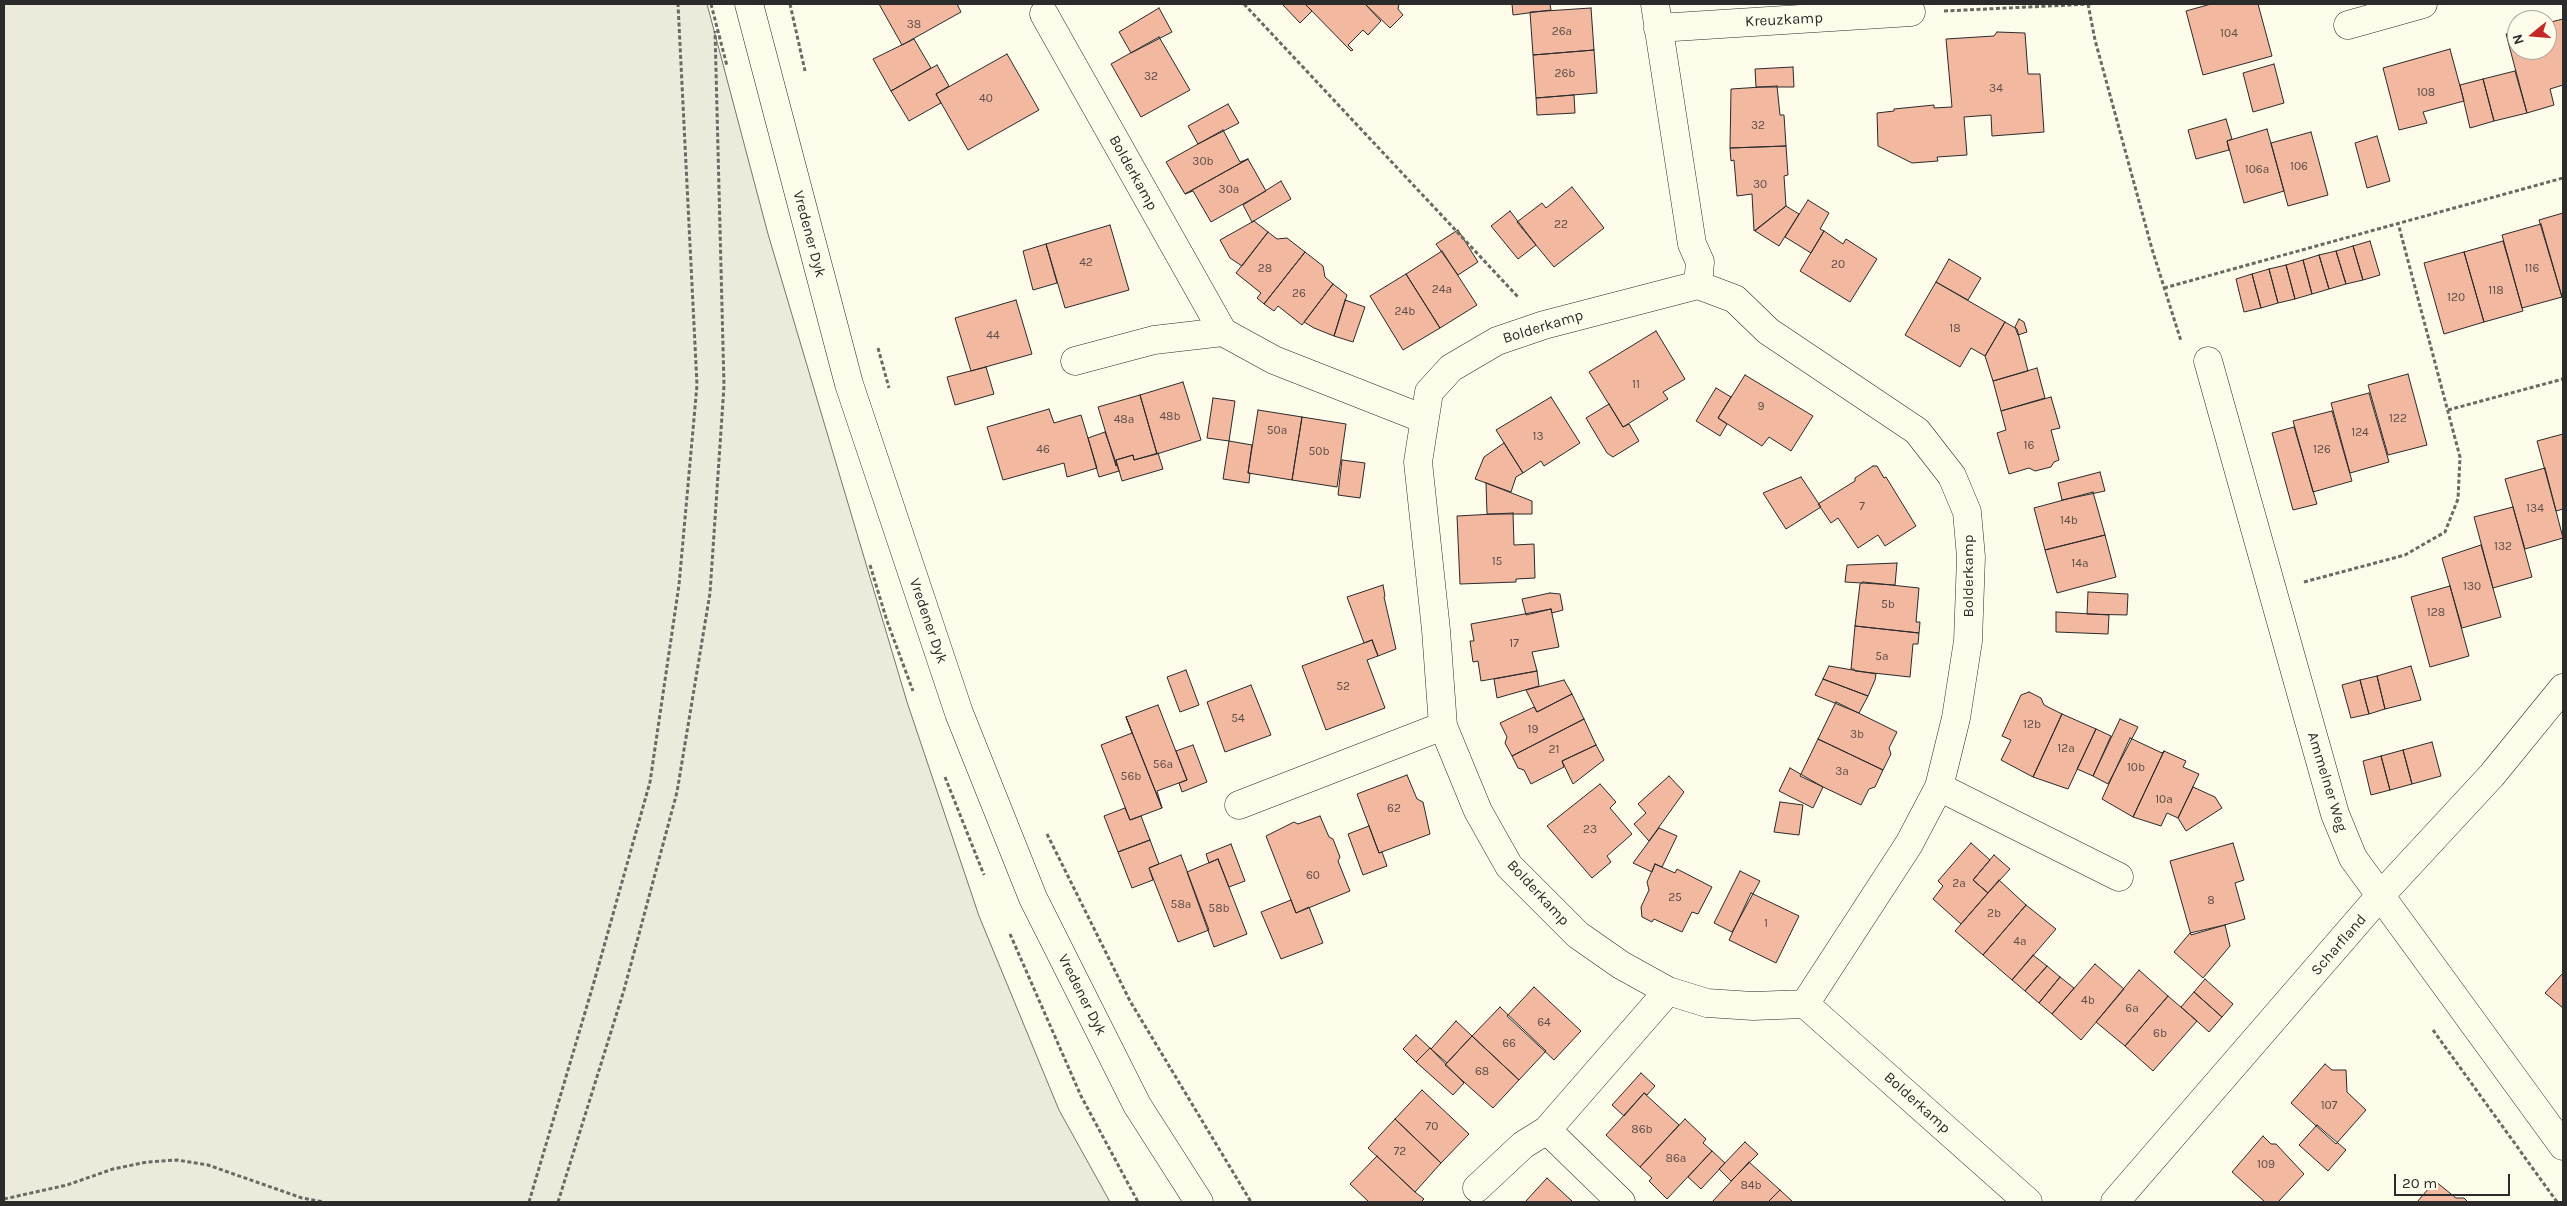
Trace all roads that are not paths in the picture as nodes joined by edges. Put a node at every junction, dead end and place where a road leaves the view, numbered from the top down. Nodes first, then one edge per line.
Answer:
1 (749, 4) edge
2 (2423, 4) edge
3 (1911, 12) road end
4 (1044, 14) dead end
5 (1656, 16) edge
6 (2348, 25) dead end
7 (1698, 284) junction
8 (1223, 332) junction
9 (1075, 361) dead end
10 (2208, 361) road end
11 (1424, 419) junction
12 (2563, 688) edge
13 (1443, 726) junction
14 (1939, 787) junction
15 (1239, 805) dead end
16 (2119, 877) dead end
17 (2379, 897) junction
18 (1668, 991) junction
19 (1805, 1004) junction
20 (1547, 1130) junction
21 (2563, 1146) edge
22 (1477, 1188) dead end
23 (1199, 1202) edge
24 (1621, 1202) edge
25 (2028, 1202) edge
26 (2115, 1202) edge

1 - 23 street, Vredener Dyk
2 - 6 street
3 - 5 street, Kreuzkamp
4 - 8 street, Bolderkamp
5 - 7 street, Kreuzkamp
7 - 11 street, Bolderkamp
7 - 14 street, Bolderkamp
8 - 9 street
8 - 11 street
10 - 17 street, Ammelner Weg
11 - 13 street, Bolderkamp
12 - 17 street, Scharfland
13 - 15 street
13 - 18 street, Bolderkamp
14 - 16 street
14 - 19 street, Bolderkamp
17 - 21 street, Ammelner Weg
17 - 26 street, Scharfland
18 - 19 street, Bolderkamp
18 - 20 street
19 - 25 street, Bolderkamp
20 - 22 street
20 - 24 street

